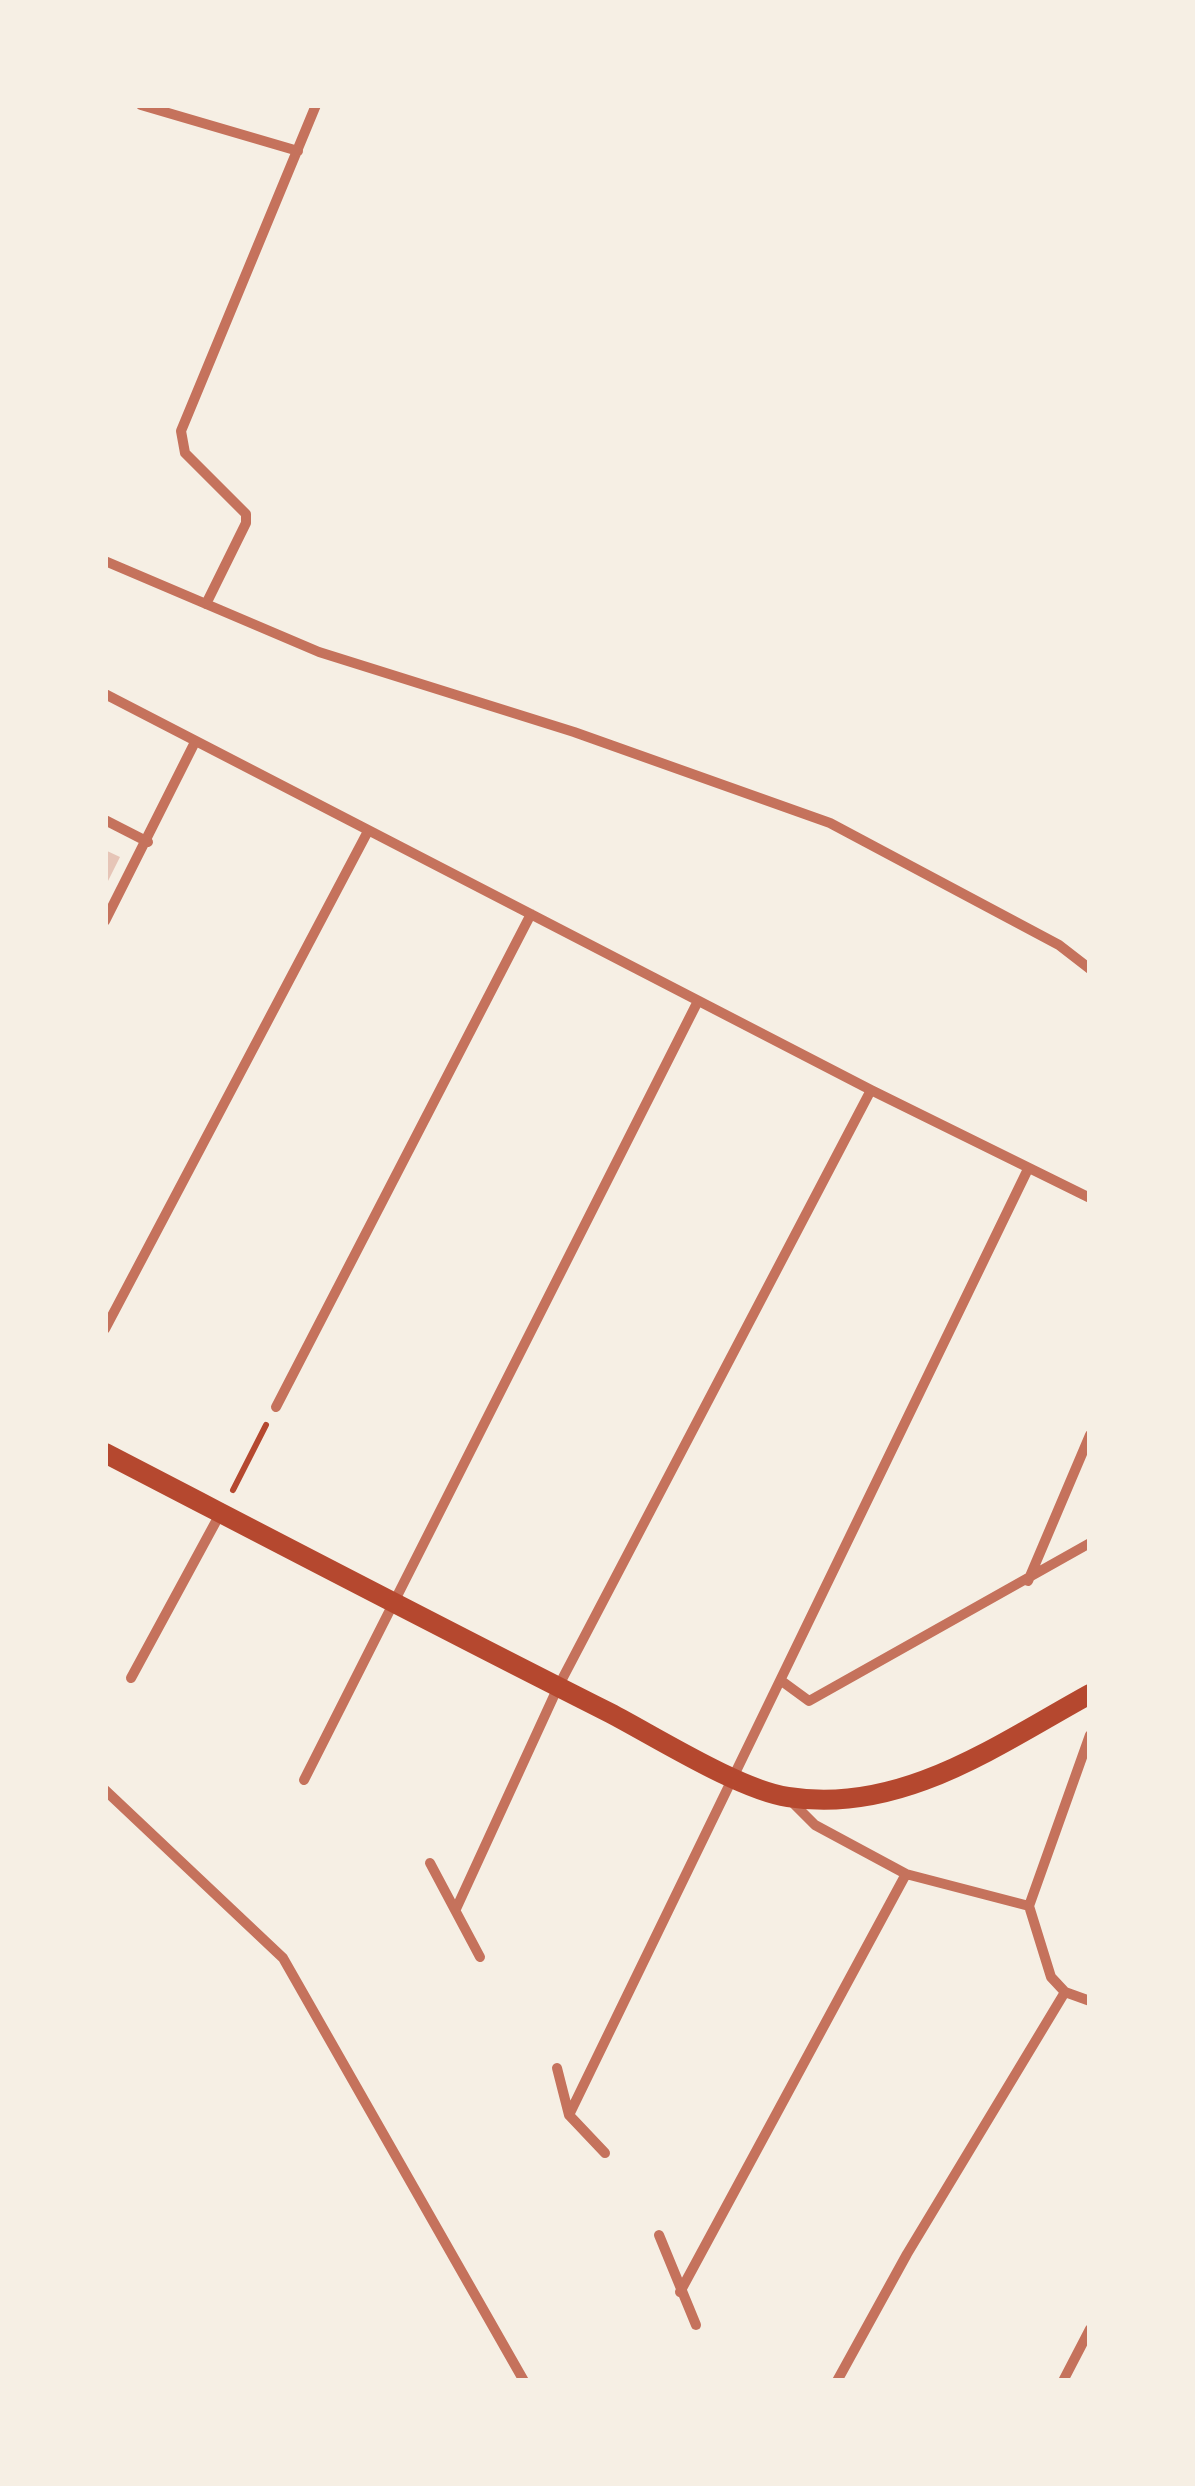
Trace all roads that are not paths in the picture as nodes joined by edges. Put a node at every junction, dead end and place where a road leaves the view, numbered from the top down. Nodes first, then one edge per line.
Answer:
1 (141, 105) edge
2 (316, 105) edge
3 (298, 151) junction
4 (105, 561) edge
5 (206, 604) junction
6 (105, 694) edge
7 (194, 744) junction
8 (105, 820) edge
9 (367, 832) junction
10 (148, 842) junction
11 (531, 914) junction
12 (105, 921) edge
13 (1090, 969) edge
14 (698, 1001) junction
15 (871, 1090) junction
16 (1028, 1170) junction
17 (1090, 1198) edge
18 (105, 1329) edge
19 (276, 1406) road end
20 (1090, 1435) edge
21 (105, 1454) edge
22 (221, 1513) junction
23 (1090, 1543) edge
24 (1028, 1582) junction
25 (396, 1602) junction
26 (131, 1678) dead end
27 (783, 1682) junction
28 (558, 1687) junction
29 (1090, 1694) edge
30 (1090, 1735) edge
31 (732, 1775) junction
32 (304, 1780) dead end
33 (105, 1790) edge
34 (787, 1798) junction
35 (430, 1863) dead end
36 (906, 1874) junction
37 (1029, 1906) junction
38 (456, 1909) junction
39 (480, 1957) dead end
40 (1065, 1992) junction
41 (1090, 2001) edge
42 (557, 2068) dead end
43 (569, 2115) junction
44 (605, 2153) dead end
45 (658, 2235) dead end
46 (680, 2292) junction
47 (696, 2325) dead end
48 (1090, 2329) edge
49 (524, 2381) edge
50 (838, 2381) edge
51 (1063, 2381) edge

1 - 3 street
2 - 3 street
3 - 5 street
4 - 5 street
5 - 13 street
6 - 7 street
7 - 9 street
7 - 10 street
8 - 10 street
9 - 11 street
9 - 18 street
10 - 12 street
11 - 14 street
11 - 19 street
14 - 15 street
14 - 25 street
15 - 16 street
15 - 28 street
16 - 17 street
16 - 27 street
20 - 24 street
21 - 22 main road
22 - 25 main road
22 - 26 street
23 - 24 street
24 - 27 street
25 - 28 main road
25 - 32 street
27 - 31 street
28 - 31 main road
28 - 38 street
29 - 34 main road
30 - 37 street
31 - 34 main road
31 - 43 street
33 - 49 street
34 - 36 street
35 - 38 street
36 - 37 street
36 - 46 street
37 - 40 street
38 - 39 street
40 - 41 street
40 - 50 street
42 - 43 street
43 - 44 street
45 - 46 street
46 - 47 street
48 - 51 street

